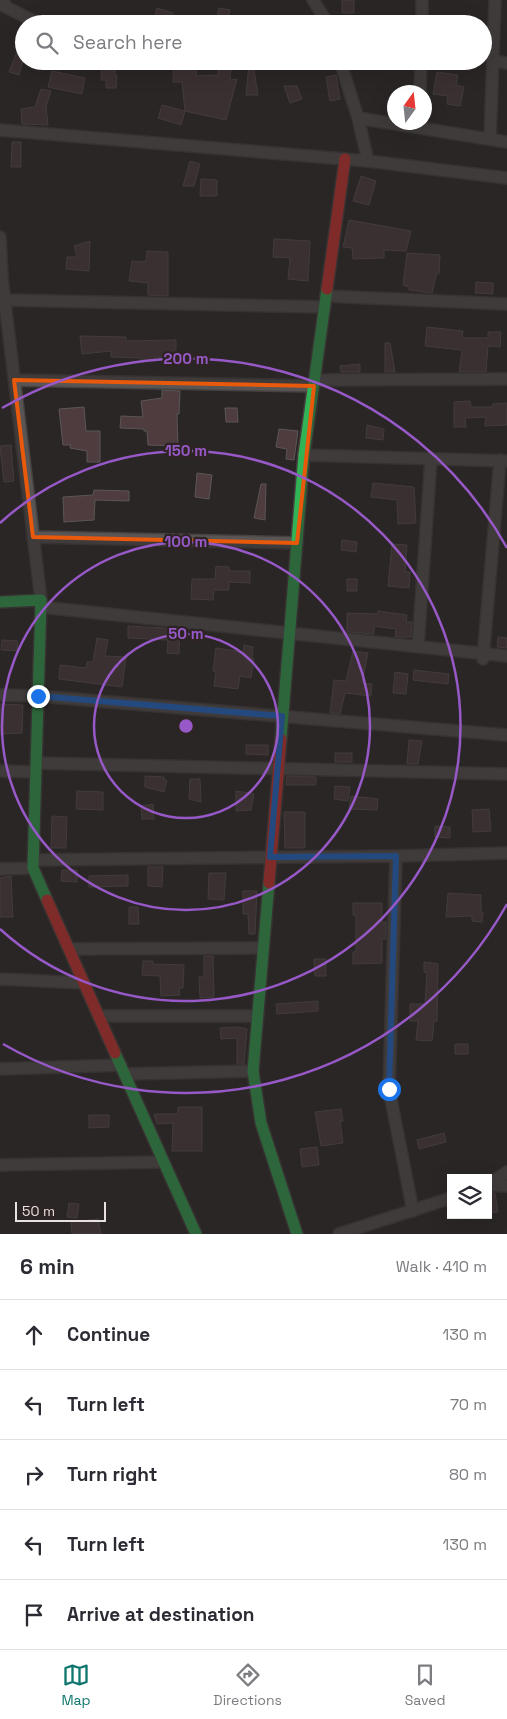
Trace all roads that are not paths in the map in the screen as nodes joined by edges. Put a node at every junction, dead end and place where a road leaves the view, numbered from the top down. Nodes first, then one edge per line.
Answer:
1 (4, 0) edge
2 (313, 0) edge
3 (422, 0) edge
4 (495, 0) edge
5 (21, 15) edge
6 (322, 15) edge
7 (422, 15) edge
8 (493, 61) junction
9 (507, 63) edge
10 (343, 70) edge
11 (421, 70) edge
12 (420, 85) edge
13 (358, 118) junction
14 (387, 121) edge
15 (432, 128) edge
16 (0, 130) edge
17 (490, 139) junction
18 (507, 142) edge
19 (345, 159) junction
20 (368, 160) junction
21 (507, 178) edge
22 (0, 237) edge
23 (1, 278) edge
24 (5, 300) junction
25 (325, 302) junction
26 (507, 304) edge
27 (14, 380) junction
28 (507, 380) edge
29 (314, 383) junction
30 (304, 455) junction
31 (431, 458) junction
32 (504, 461) edge
33 (33, 537) junction
34 (297, 543) junction
35 (0, 602) edge
36 (41, 604) junction
37 (289, 633) junction
38 (418, 646) junction
39 (484, 656) junction
40 (507, 656) edge
41 (0, 695) edge
42 (38, 696) junction
43 (282, 716) junction
44 (507, 735) edge
45 (36, 767) junction
46 (278, 768) junction
47 (0, 771) edge
48 (507, 774) edge
49 (507, 853) edge
50 (396, 856) junction
51 (270, 857) junction
52 (33, 864) junction
53 (0, 869) edge
54 (262, 948) junction
55 (69, 949) junction
56 (0, 980) edge
57 (84, 983) junction
58 (99, 1016) junction
59 (257, 1016) junction
60 (0, 1069) edge
61 (123, 1070) junction
62 (253, 1070) junction
63 (164, 1162) junction
64 (0, 1165) edge
65 (507, 1172) edge
66 (492, 1182) edge
67 (492, 1185) edge
68 (507, 1186) edge
69 (447, 1199) edge
70 (413, 1211) junction
71 (196, 1234) edge
72 (297, 1234) edge
73 (339, 1234) edge

1 - 5 street
2 - 6 street
3 - 7 street
4 - 8 street
8 - 9 street
8 - 17 street
10 - 13 street
11 - 12 street
13 - 14 street
13 - 20 street
15 - 17 street
16 - 19 street
17 - 18 street
19 - 20 street
19 - 25 street
20 - 21 street
22 - 23 street
23 - 24 street
24 - 25 street
24 - 27 street
25 - 26 street
25 - 29 street
27 - 29 street
27 - 33 street
28 - 29 street
29 - 30 street
30 - 31 street
30 - 34 street
31 - 32 street
31 - 38 street
32 - 39 street
33 - 34 street
33 - 36 street
34 - 37 street
35 - 36 street
36 - 37 street
36 - 42 street
37 - 38 street
37 - 43 street
38 - 39 street
39 - 40 street
41 - 42 street
42 - 43 street
42 - 45 street
43 - 44 street
43 - 46 street
45 - 46 street
45 - 47 street
45 - 52 street
46 - 48 street
46 - 51 street
49 - 50 street
50 - 51 street
50 - 70 street
51 - 52 street
51 - 54 street
52 - 53 street
52 - 55 street
54 - 55 street
54 - 59 street
55 - 57 street
56 - 57 street
57 - 58 street
58 - 59 street
58 - 61 street
59 - 62 street
60 - 61 street
61 - 62 street
61 - 63 street
62 - 72 street
63 - 64 street
63 - 71 street
65 - 66 street
67 - 68 street
69 - 70 street
70 - 73 street

